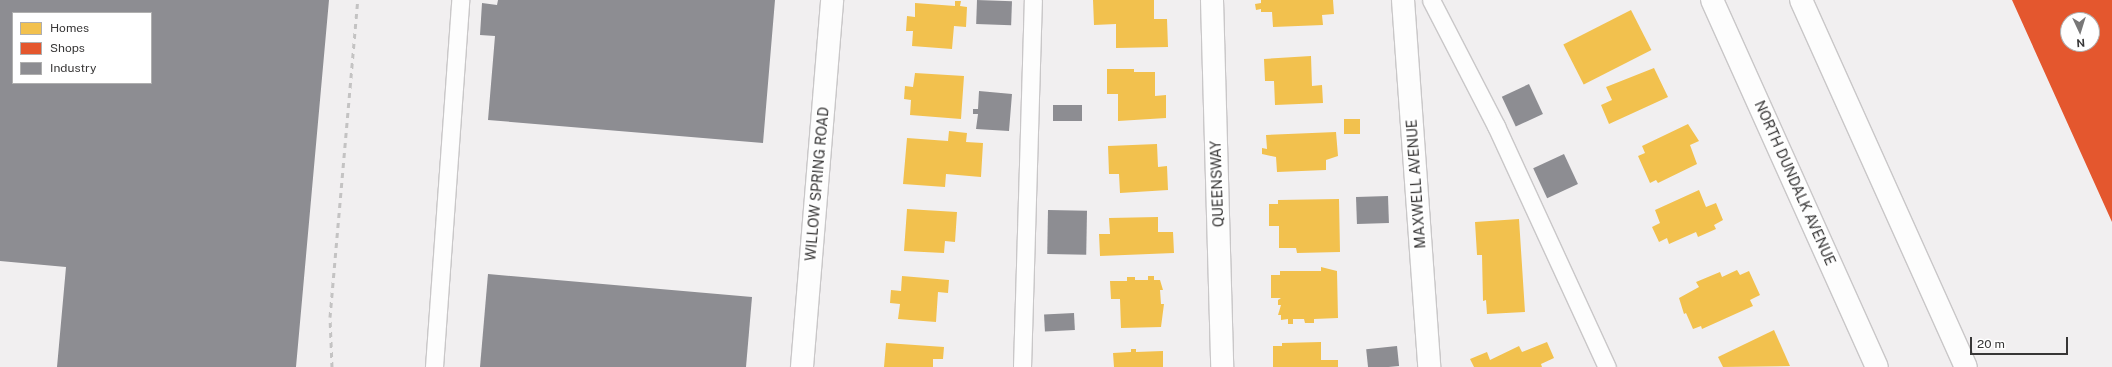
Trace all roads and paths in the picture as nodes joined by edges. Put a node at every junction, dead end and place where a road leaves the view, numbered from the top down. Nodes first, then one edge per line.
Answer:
1 (460, 0) edge
2 (832, 0) edge
3 (1034, 0) edge
4 (1212, 0) edge
5 (1403, 0) edge
6 (1431, 0) edge
7 (1712, 0) edge
8 (1800, 0) edge
9 (434, 367) edge
10 (802, 367) edge
11 (1022, 367) edge
12 (1222, 367) edge
13 (1429, 367) edge
14 (1608, 367) edge
15 (1877, 367) edge
16 (1966, 367) edge

1 - 9 lane
2 - 10 street, WILLOW SPRING ROAD
3 - 11 lane
4 - 12 street, QUEENSWAY
5 - 13 street, MAXWELL AVENUE
6 - 14 lane
7 - 15 street, NORTH DUNDALK AVENUE
8 - 16 street

